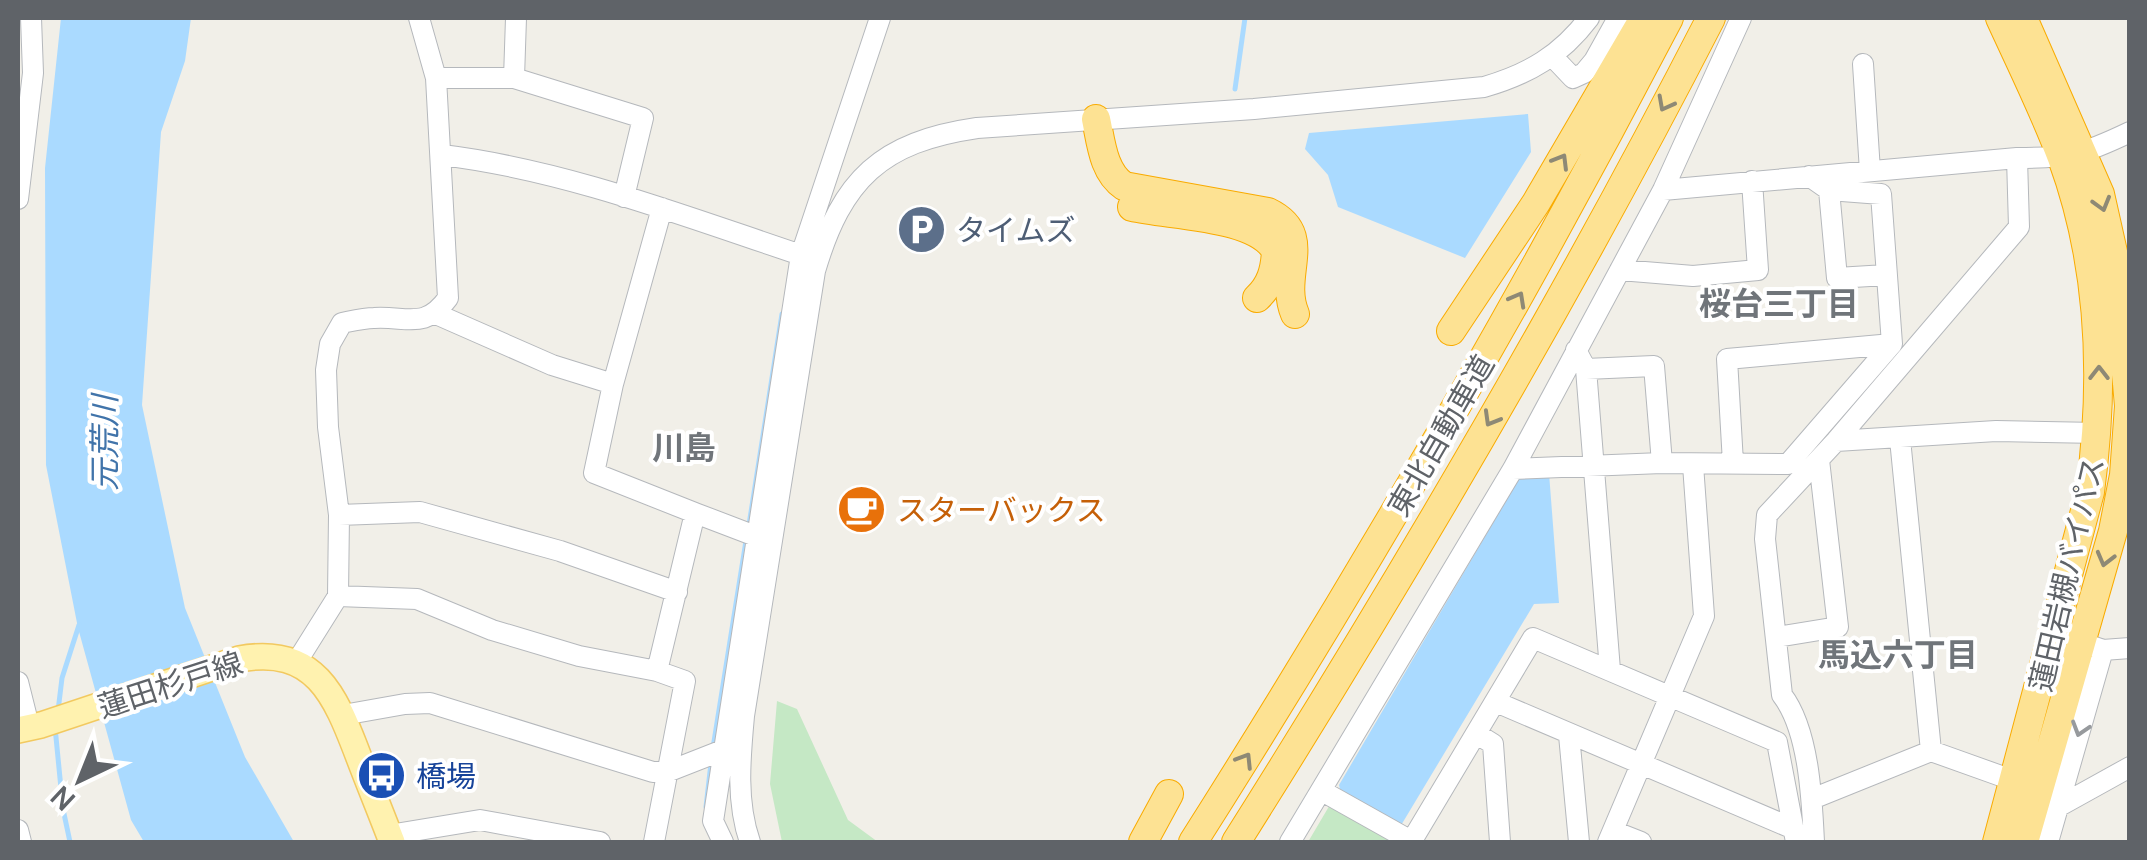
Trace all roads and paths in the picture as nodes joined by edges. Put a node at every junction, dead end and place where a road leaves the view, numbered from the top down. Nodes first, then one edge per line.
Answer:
1 (32, 18) edge
2 (419, 18) edge
3 (516, 18) edge
4 (880, 18) edge
5 (1590, 18) edge
6 (1618, 18) edge
7 (1644, 18) edge
8 (1669, 18) edge
9 (1711, 18) edge
10 (1740, 18) edge
11 (2000, 18) edge
12 (2023, 18) edge
13 (1553, 57) junction
14 (1863, 64) dead end
15 (436, 78) junction
16 (514, 78) junction
17 (1096, 119) junction
18 (2130, 132) edge
19 (442, 154) junction
20 (2073, 156) junction
21 (2017, 158) junction
22 (1870, 171) junction
23 (1810, 176) junction
24 (1752, 181) junction
25 (1663, 190) junction
26 (1829, 190) junction
27 (624, 196) junction
28 (18, 200) edge
29 (662, 208) junction
30 (801, 256) junction
31 (2124, 269) edge
32 (1620, 270) junction
33 (1886, 275) junction
34 (1257, 298) dead end
35 (436, 314) junction
36 (1294, 314) dead end
37 (1450, 331) dead end
38 (1892, 344) junction
39 (1581, 359) junction
40 (613, 384) junction
41 (2098, 433) junction
42 (1900, 439) junction
43 (1823, 447) junction
44 (1662, 463) junction
45 (1732, 464) junction
46 (1693, 466) junction
47 (1595, 467) junction
48 (1512, 468) junction
49 (695, 512) junction
50 (339, 515) junction
51 (758, 537) junction
52 (677, 592) junction
53 (338, 596) junction
54 (2054, 633) junction
55 (1777, 637) junction
56 (2093, 646) junction
57 (2130, 648) edge
58 (296, 663) junction
59 (1610, 670) junction
60 (657, 671) junction
61 (18, 682) edge
62 (1672, 697) junction
63 (1496, 702) junction
64 (343, 714) junction
65 (18, 722) edge
66 (18, 730) edge
67 (1477, 734) junction
68 (1569, 735) junction
69 (723, 750) junction
70 (1932, 750) junction
71 (1642, 765) junction
72 (2130, 767) edge
73 (666, 772) junction
74 (2015, 781) junction
75 (1322, 790) junction
76 (1169, 794) dead end
77 (1812, 799) junction
78 (2056, 808) junction
79 (18, 830) edge
80 (1794, 836) edge
81 (1611, 837) edge
82 (391, 839) edge
83 (21, 842) edge
84 (600, 842) edge
85 (654, 842) edge
86 (723, 842) edge
87 (750, 842) edge
88 (1144, 842) edge
89 (1194, 842) edge
90 (1236, 842) edge
91 (1290, 842) edge
92 (1412, 842) edge
93 (1500, 842) edge
94 (1578, 842) edge
95 (1641, 842) edge
96 (1814, 842) edge
97 (1997, 842) edge
98 (2024, 842) edge
99 (2048, 842) edge

1 - 28 street
2 - 15 street
3 - 16 street
4 - 30 street
5 - 13 street
6 - 13 street
37 -> 7 highway
89 -> 8 highway, 東北自動車道
9 -> 90 highway, 東北自動車道
10 - 25 street
11 - 20 highway, 蓮田岩槻バイパス
12 - 20 highway, 蓮田岩槻バイパス
13 - 17 street
14 - 22 street
15 - 16 street
15 - 19 street
16 - 27 street
17 - 34 highway
17 - 36 highway
17 - 87 street
18 - 20 street
19 - 27 street
19 - 35 street
20 - 21 street
20 -> 31 highway, 蓮田岩槻バイパス
41 -> 20 highway, 蓮田岩槻バイパス
21 - 22 street
21 - 43 street
22 - 23 street
23 - 24 street
23 - 26 street
24 - 25 street
24 - 32 street
25 - 32 street
26 - 33 street
26 - 33 street
27 - 29 street
29 - 30 street
29 - 40 street
30 - 51 street
31 -> 56 highway, 蓮田岩槻バイパス
32 - 39 street
33 - 38 street
35 - 40 street
35 - 50 street
38 - 43 street
38 - 45 street
39 - 44 street
39 - 47 street
39 - 48 street
40 - 49 street
41 - 42 street
41 - 54 highway, 蓮田岩槻バイパス
42 - 43 street
42 - 70 street
43 - 45 street
43 - 55 street
43 - 55 street
44 - 46 street
44 - 47 street
45 - 46 street
46 - 62 street
47 - 48 street
47 - 59 street
48 - 75 street
49 - 51 street
49 - 52 street
50 - 52 street
50 - 53 street
51 - 69 street
52 - 60 street
53 - 58 street
53 - 60 street
54 - 56 street
54 - 74 highway, 蓮田岩槻バイパス
55 - 77 street
56 - 57 street
56 -> 78 street
56 - 98 highway, 蓮田岩槻バイパス
58 - 64 main road
58 - 66 main road, 蓮田杉戸線
59 - 62 street
59 - 63 street
60 - 73 street
61 - 65 street
62 - 71 street
62 - 80 street
63 - 67 street
63 - 68 street
64 - 73 street
64 - 82 main road
67 - 92 street
67 - 93 street
68 - 71 street
68 - 94 street
69 - 73 street
69 - 86 street
70 - 74 street
70 - 77 street
71 - 80 street
71 - 81 street
72 - 78 street
73 - 85 street
74 - 97 highway, 蓮田岩槻バイパス
75 - 91 street
75 - 92 street
76 - 88 highway
77 - 96 street
78 - 99 street
79 - 83 street
81 - 95 street
82 - 84 street

